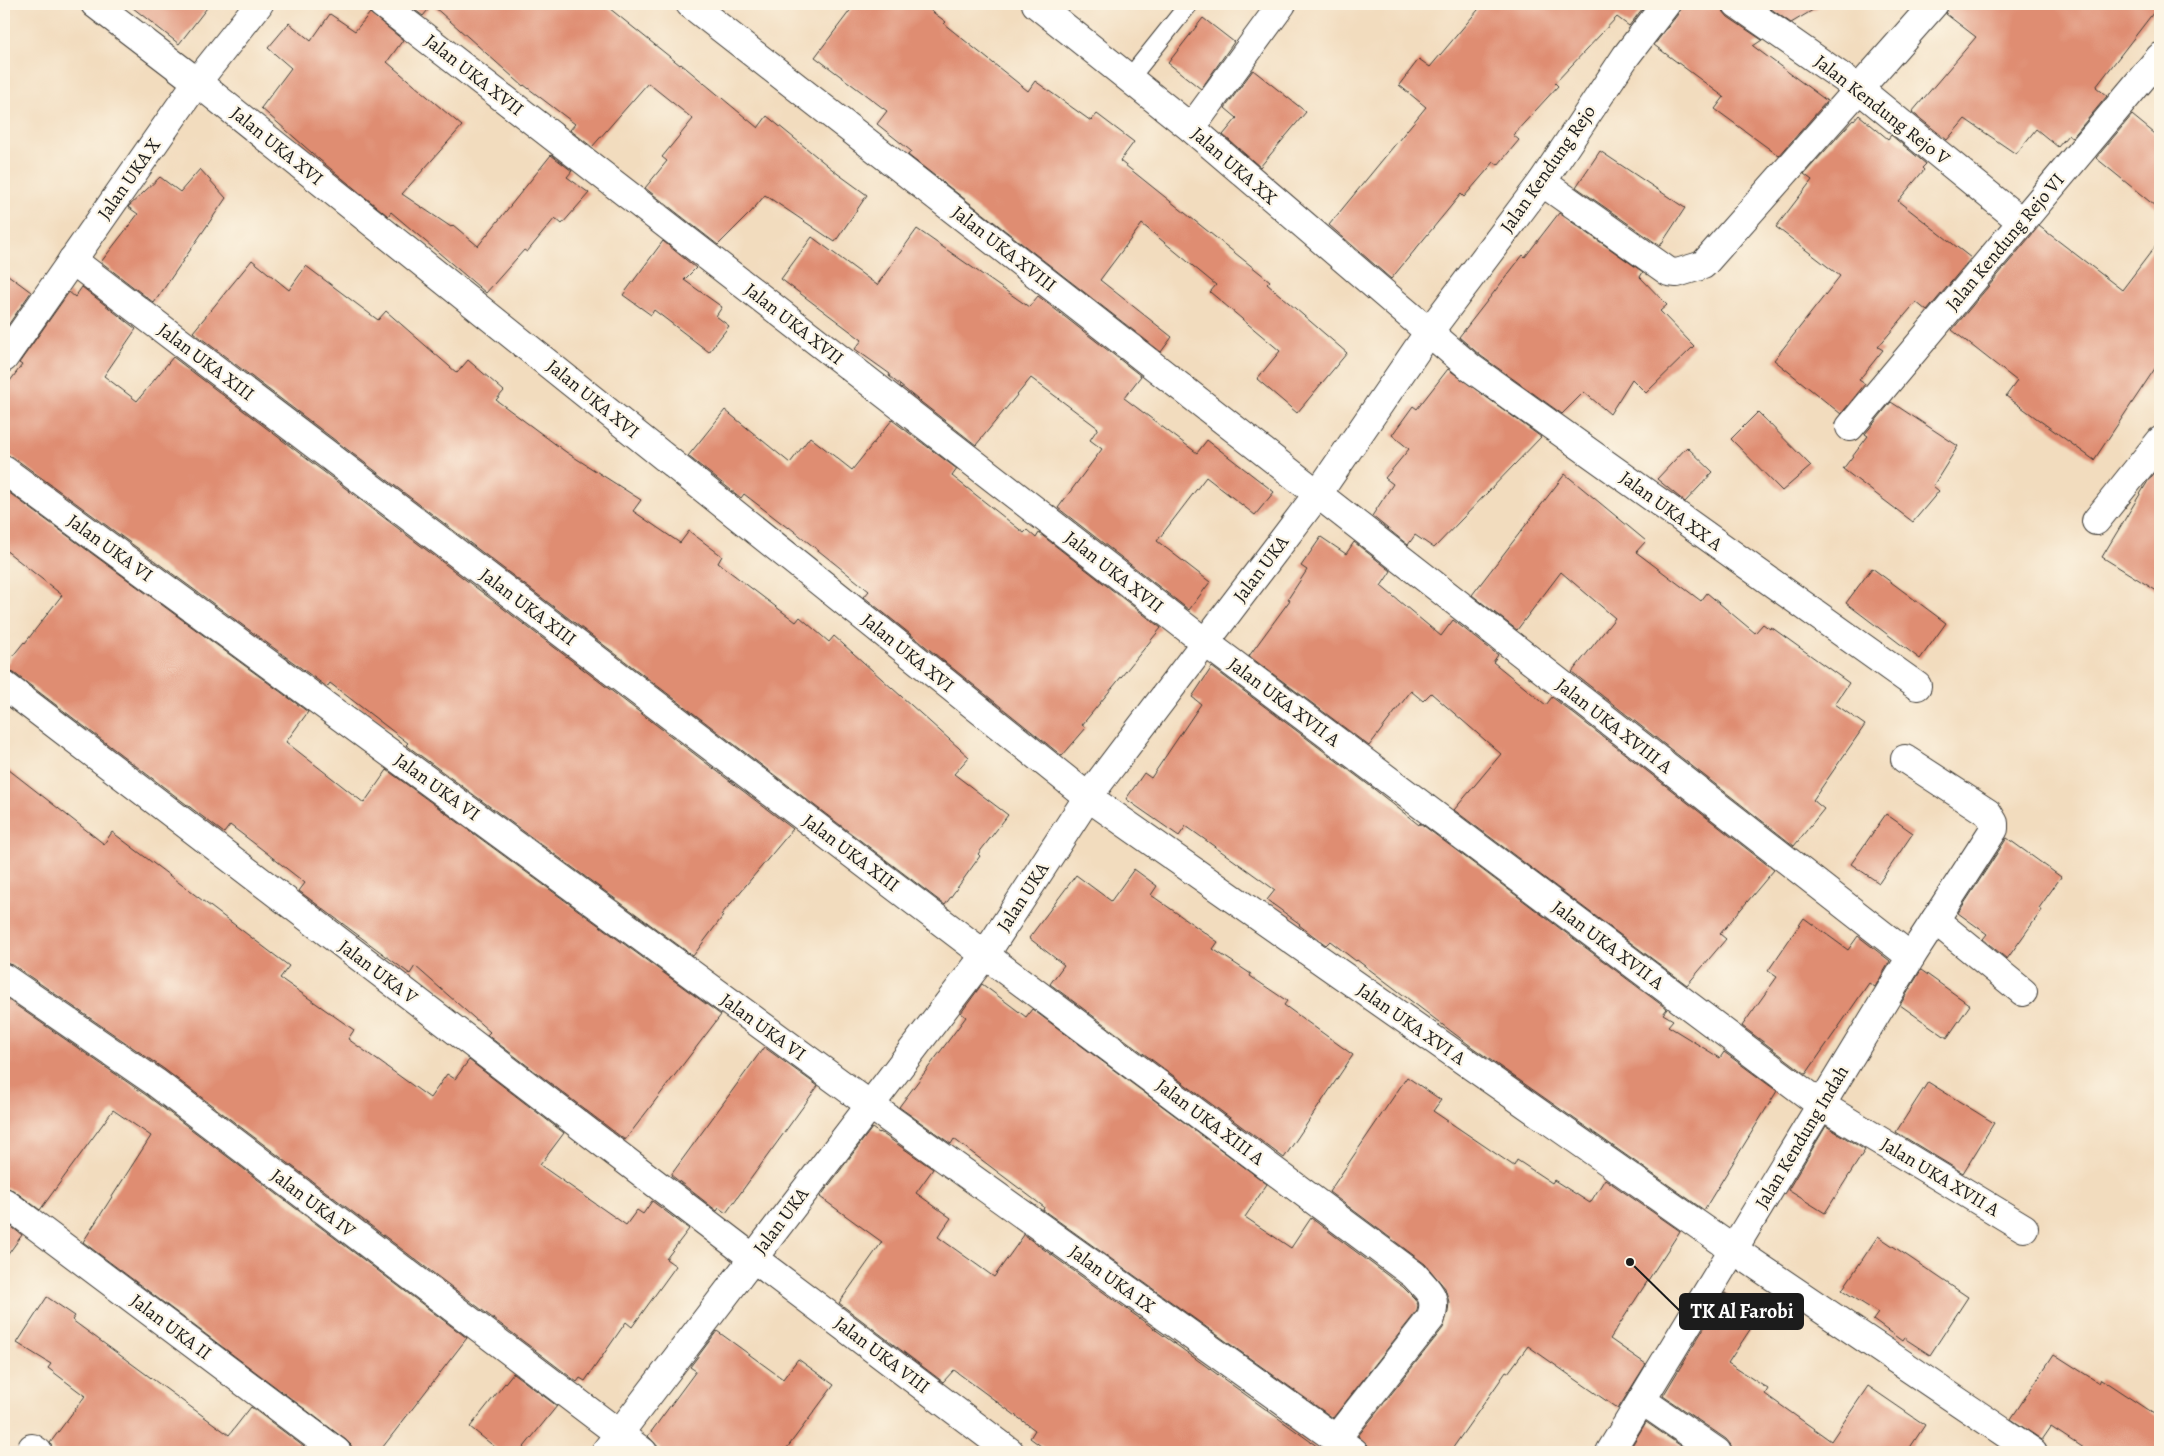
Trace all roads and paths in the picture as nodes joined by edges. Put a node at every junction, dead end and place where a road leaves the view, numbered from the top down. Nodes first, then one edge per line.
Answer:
1 (95, 4) edge
2 (258, 4) edge
3 (382, 4) edge
4 (690, 4) edge
5 (1036, 4) edge
6 (1189, 4) edge
7 (1282, 4) edge
8 (1666, 4) edge
9 (1737, 4) edge
10 (1934, 4) edge
11 (2160, 56) edge
12 (1129, 79) junction
13 (197, 82) junction
14 (1859, 88) junction
15 (1191, 128) junction
16 (1542, 182) junction
17 (2022, 222) junction
18 (72, 260) junction
19 (1429, 332) junction
20 (4, 358) edge
21 (1850, 427) dead end
22 (2160, 441) edge
23 (4, 470) edge
24 (1317, 495) junction
25 (2096, 521) dead end
26 (1206, 643) junction
27 (4, 685) edge
28 (1916, 686) dead end
29 (1906, 759) dead end
30 (1088, 797) junction
31 (1935, 920) junction
32 (985, 955) junction
33 (1911, 957) junction
34 (4, 978) edge
35 (2023, 992) dead end
36 (870, 1105) junction
37 (1821, 1105) junction
38 (4, 1202) edge
39 (2024, 1228) dead end
40 (1734, 1250) junction
41 (753, 1258) junction
42 (1643, 1401) junction
43 (611, 1444) edge
44 (1344, 1446) edge
45 (338, 1452) edge
46 (643, 1452) edge
47 (1010, 1452) edge
48 (1610, 1452) edge
49 (1717, 1452) edge
50 (2033, 1452) edge

1 - 13 street, Jalan UKA XVI
2 - 13 street, Jalan UKA X
3 - 26 street, Jalan UKA XVII
4 - 24 street, Jalan UKA XVIII
5 - 12 street, Jalan UKA XX
6 - 12 lane
7 - 15 street
8 - 16 street, Jalan Kendung Rejo
9 - 14 street, Jalan Kendung Rejo V
10 - 14 street
11 - 17 street, Jalan Kendung Rejo VI
12 - 15 street, Jalan UKA XX
13 - 18 street, Jalan UKA X
13 - 30 street, Jalan UKA XVI
14 - 16 street
14 - 17 street, Jalan Kendung Rejo V
15 - 19 street, Jalan UKA XX
16 - 19 street, Jalan Kendung Rejo
17 - 21 street, Jalan Kendung Rejo VI
18 - 20 street, Jalan UKA X
18 - 32 street, Jalan UKA XIII
19 - 24 street, Jalan UKA
19 - 28 street, Jalan UKA XX A
22 - 25 street
23 - 36 street, Jalan UKA VI
24 - 26 street, Jalan UKA
24 - 33 street, Jalan UKA XVIII A
26 - 30 street, Jalan UKA
26 - 37 street, Jalan UKA XVII A
27 - 41 street, Jalan UKA V
29 - 31 street, Jalan Kendung Indah
30 - 32 street, Jalan UKA
30 - 40 street, Jalan UKA XVI A
31 - 33 street, Jalan Kendung Indah
31 - 35 street
32 - 36 street, Jalan UKA
32 - 44 street, Jalan UKA XIII A
33 - 37 street, Jalan Kendung Indah
34 - 43 street, Jalan UKA IV
36 - 41 street, Jalan UKA
36 - 44 street, Jalan UKA IX
37 - 39 street, Jalan UKA XVII A
37 - 40 street, Jalan Kendung Indah
38 - 45 street, Jalan UKA II
40 - 42 street, Jalan Kendung Indah
40 - 50 street, Jalan UKA XVI A
41 - 43 street, Jalan UKA
41 - 47 street, Jalan UKA VIII
42 - 48 street, Jalan Kendung Indah
42 - 49 street
43 - 46 street, Jalan UKA IV

